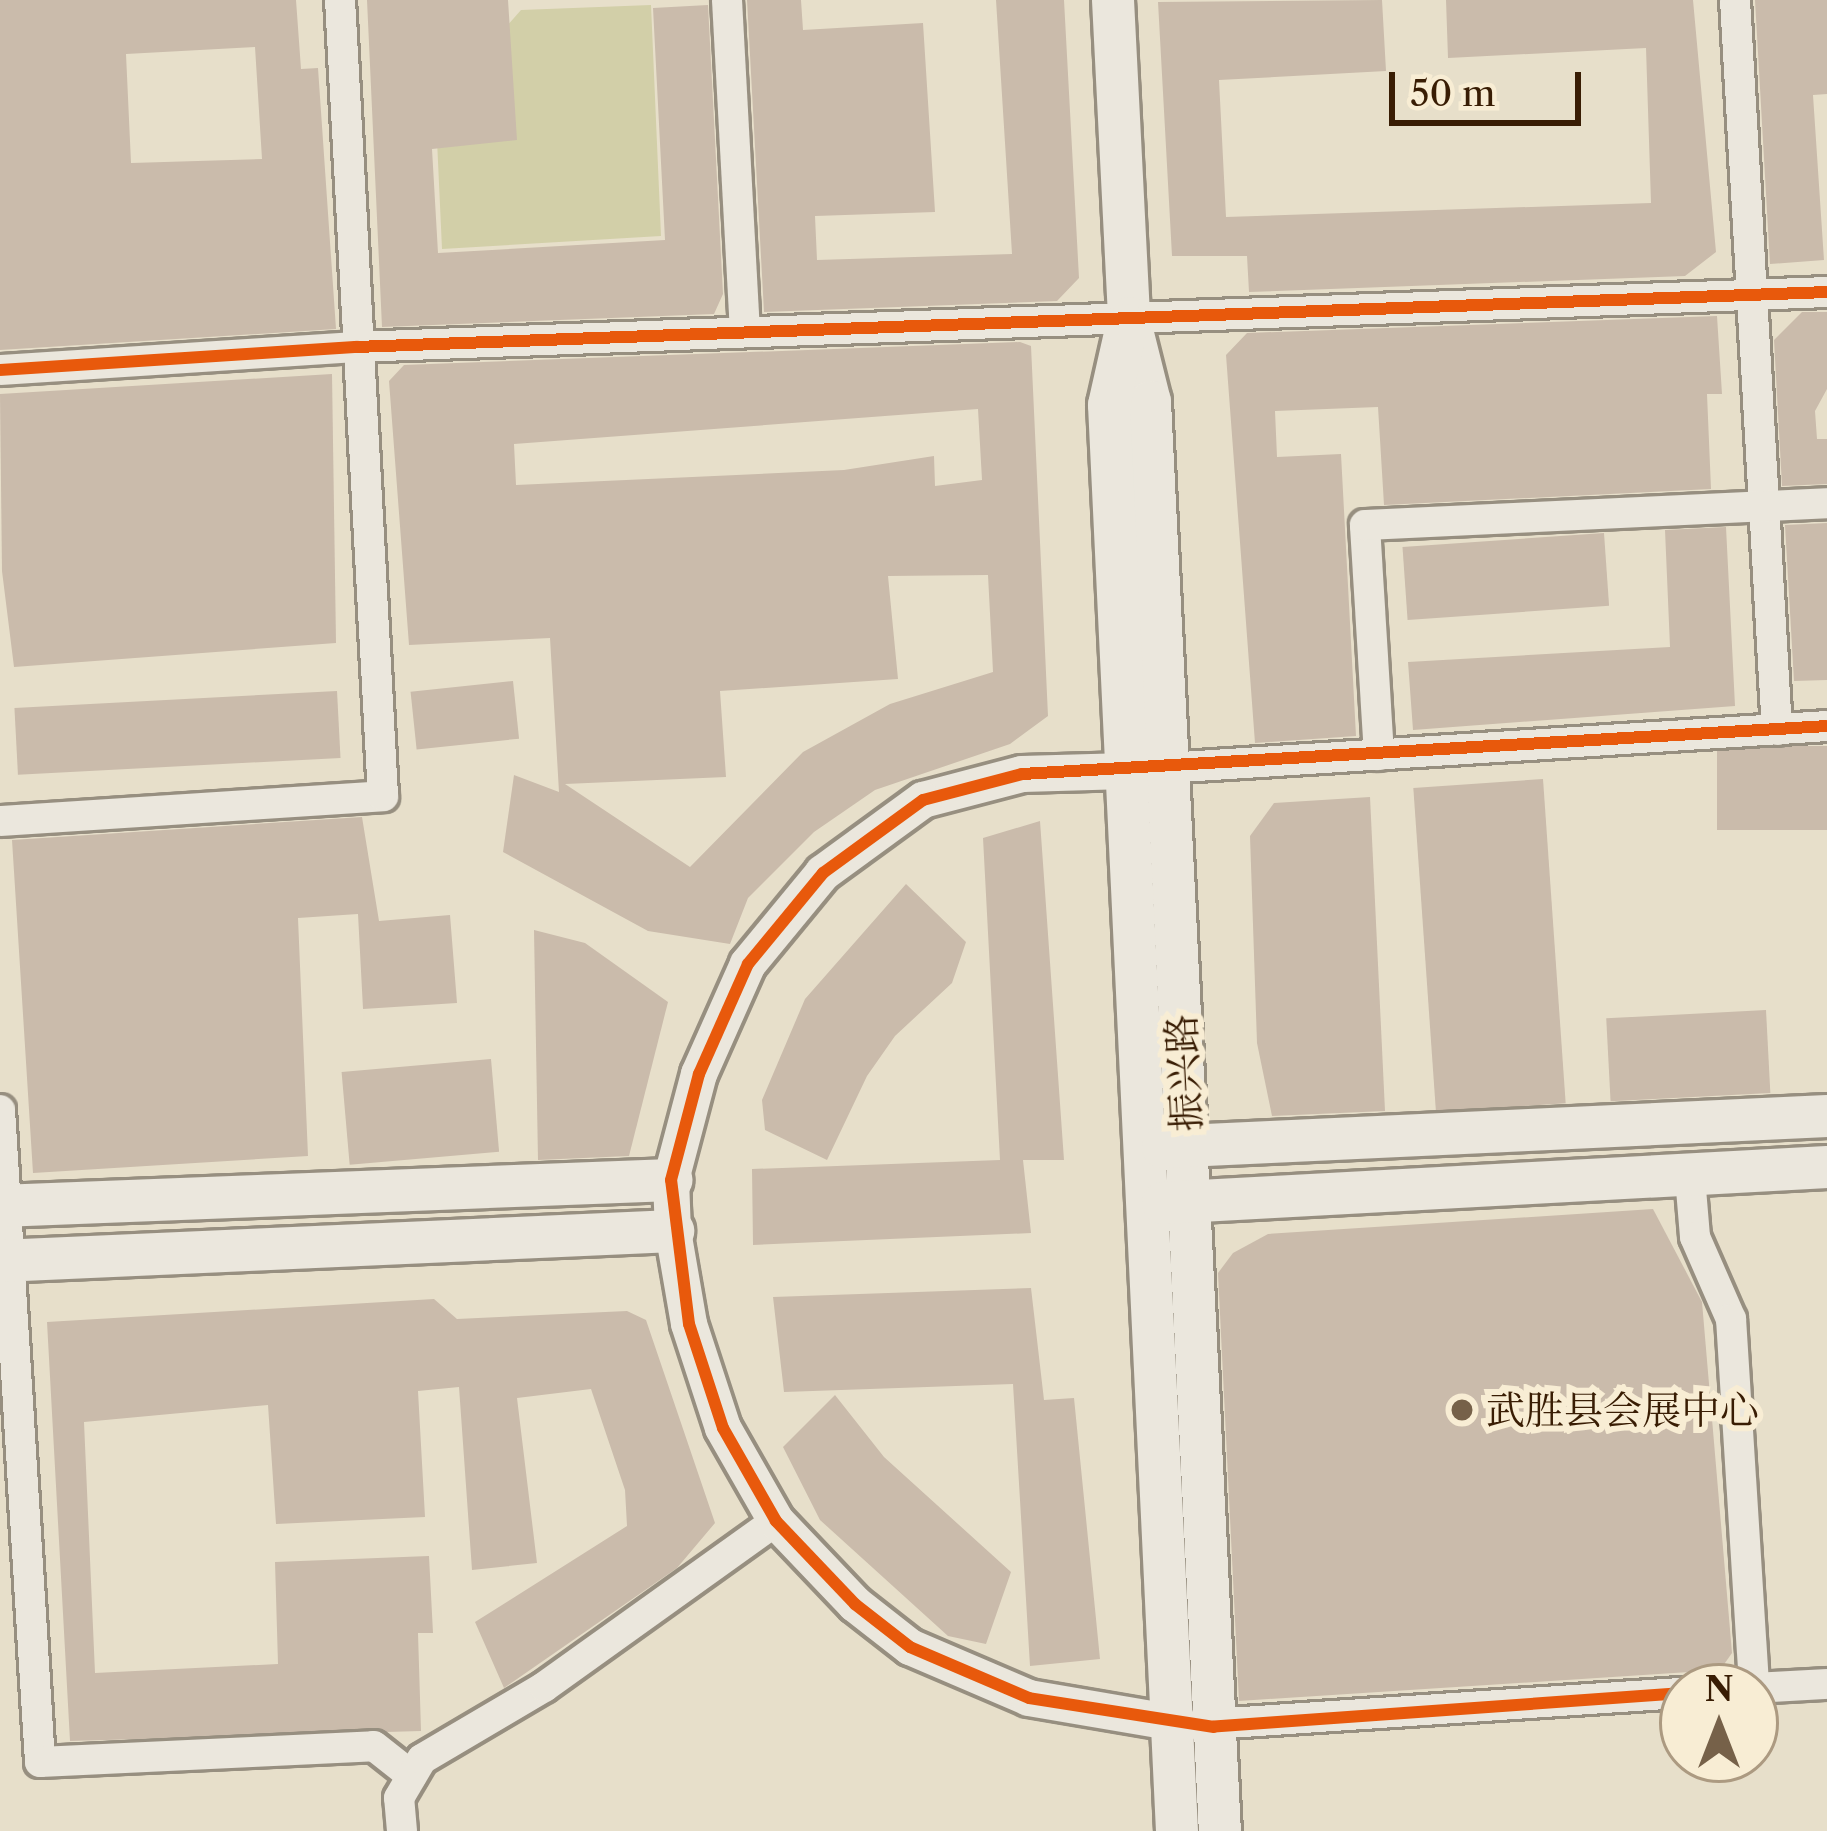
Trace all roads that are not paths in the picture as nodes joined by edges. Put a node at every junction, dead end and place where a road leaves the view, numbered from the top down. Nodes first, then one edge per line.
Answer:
1 (340, 0) edge
2 (727, 0) edge
3 (1114, 0) edge
4 (1735, 0) edge
5 (1827, 292) edge
6 (1752, 295) junction
7 (1129, 318) junction
8 (745, 331) junction
9 (356, 347) junction
10 (0, 370) edge
11 (1827, 503) edge
12 (1764, 506) junction
13 (1827, 726) edge
14 (1777, 730) junction
15 (1378, 755) junction
16 (1147, 770) junction
17 (0, 821) edge
18 (0, 1110) edge
19 (1827, 1116) edge
20 (1168, 1148) junction
21 (1827, 1167) edge
22 (1690, 1177) junction
23 (671, 1180) junction
24 (1170, 1203) junction
25 (2, 1206) edge
26 (673, 1232) junction
27 (4, 1261) edge
28 (776, 1521) junction
29 (1753, 1663) edge
30 (1827, 1684) edge
31 (1779, 1686) edge
32 (1659, 1695) edge
33 (1171, 1722) junction
34 (1214, 1726) junction
35 (412, 1776) junction
36 (401, 1831) edge
37 (1177, 1831) edge
38 (1220, 1831) edge

1 - 9 street
2 - 8 street
3 - 7 main road, 振兴路
4 - 6 street
5 - 6 street
6 - 7 street
6 - 12 street
7 - 8 street
7 - 16 main road, 振兴路
8 - 9 street
9 - 10 street
9 - 17 street
11 - 12 street
12 - 14 street
12 - 15 street
13 - 14 street
14 - 15 street
15 - 16 street
16 - 20 main road, 振兴路
16 - 23 street
18 - 25 street
19 - 20 main road
20 - 24 main road, 振兴路
21 - 22 main road
22 - 24 main road
22 - 29 street
23 - 25 main road
23 - 26 street
24 - 33 main road, 振兴路
24 - 34 main road, 振兴路
25 - 27 street
26 - 27 main road
26 - 28 street
27 - 35 street
28 - 33 street
28 - 35 street
30 - 31 street
32 - 34 street
33 - 34 street
33 - 37 main road, 振兴路
34 - 38 main road, 振兴路
35 - 36 street

